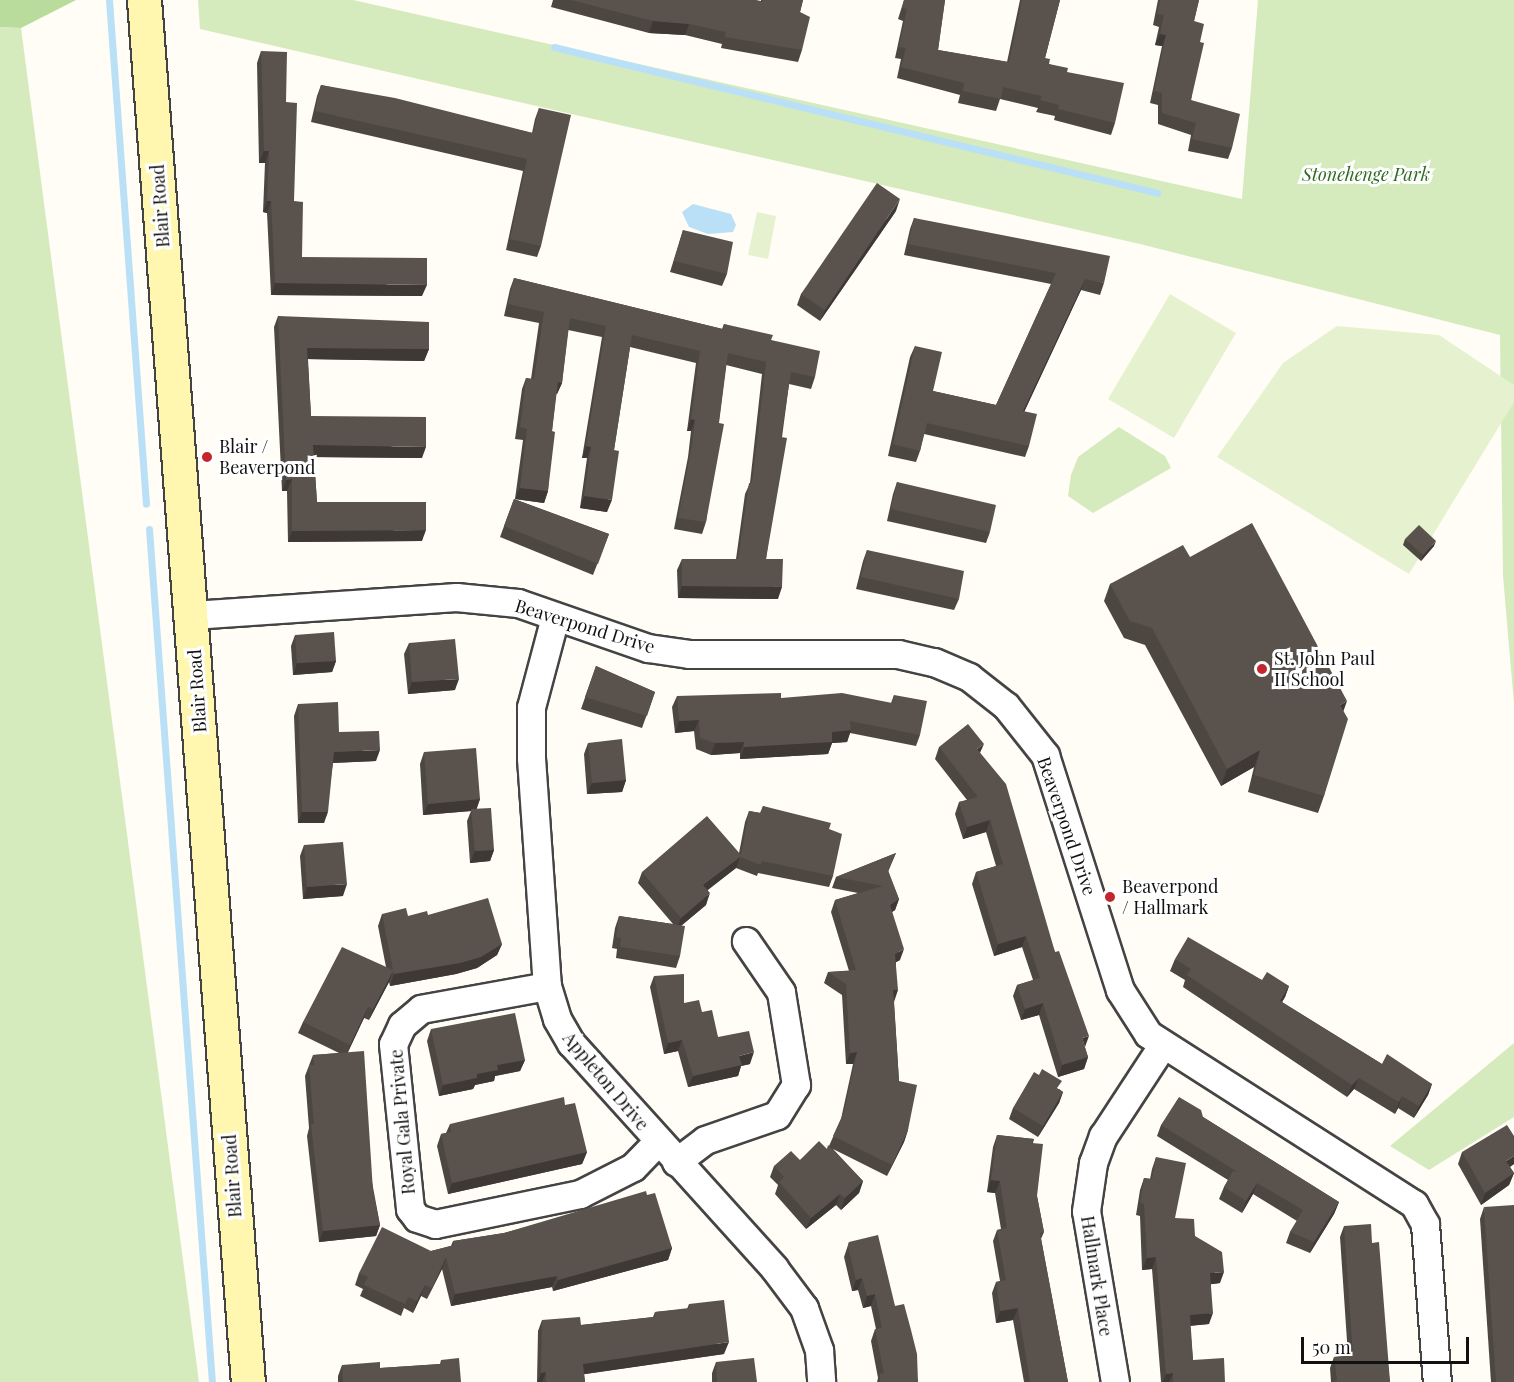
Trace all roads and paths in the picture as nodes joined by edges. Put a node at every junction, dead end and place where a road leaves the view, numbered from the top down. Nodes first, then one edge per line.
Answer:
1 (144, 0) edge
2 (192, 615) junction
3 (555, 617) junction
4 (746, 941) dead end
5 (547, 986) junction
6 (1162, 1046) junction
7 (657, 1142) junction
8 (676, 1162) junction
9 (248, 1382) edge
10 (821, 1382) edge
11 (1114, 1382) edge
12 (1437, 1382) edge

1 - 2 main road, Blair Road
2 - 3 street, Beaverpond Drive
2 - 9 main road, Blair Road
3 - 5 street, Appleton Drive
3 - 6 street, Beaverpond Drive
4 - 8 street
5 - 7 street, Appleton Drive
5 - 7 street, Royal Gala Private
6 - 11 street, Hallmark Place
6 - 12 street, Beaverpond Drive
7 - 8 street, Appleton Drive
8 - 10 street, Appleton Drive

